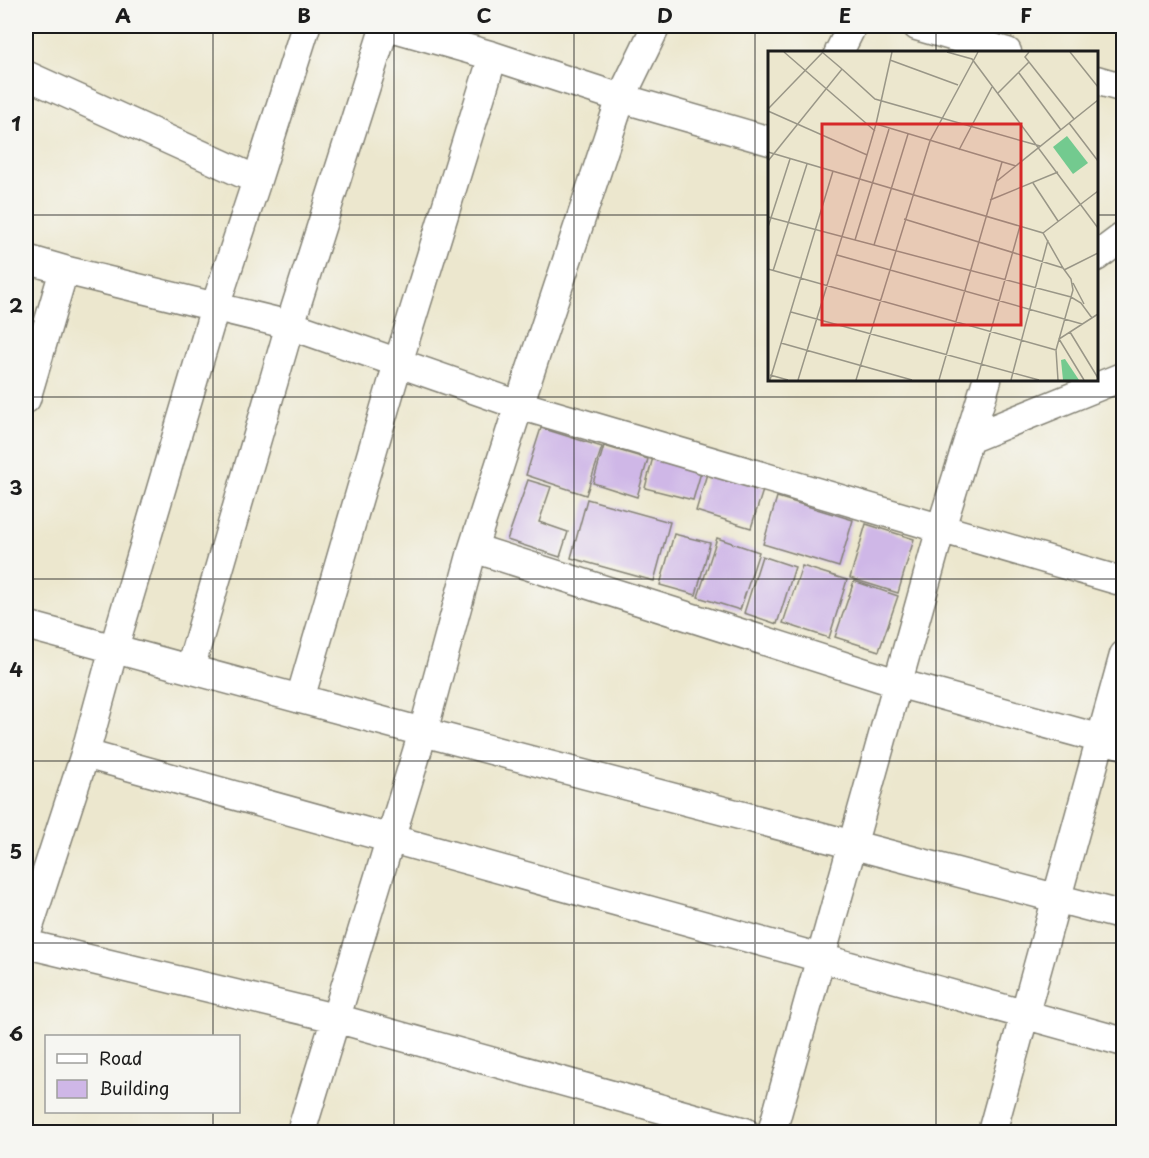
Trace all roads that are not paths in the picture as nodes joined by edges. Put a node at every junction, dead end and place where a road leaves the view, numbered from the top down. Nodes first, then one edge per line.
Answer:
1 (387, 26) edge
2 (657, 26) edge
3 (852, 26) edge
4 (917, 26) edge
5 (297, 31) edge
6 (840, 51) edge
7 (1004, 51) edge
8 (493, 56) junction
9 (26, 75) edge
10 (1098, 81) edge
11 (1124, 88) edge
12 (621, 98) junction
13 (768, 140) edge
14 (257, 180) junction
15 (26, 259) edge
16 (64, 270) junction
17 (215, 307) junction
18 (290, 326) junction
19 (398, 363) junction
20 (1124, 376) edge
21 (987, 381) edge
22 (26, 399) edge
23 (519, 405) junction
24 (969, 439) junction
25 (941, 528) junction
26 (473, 548) junction
27 (1124, 582) edge
28 (26, 625) edge
29 (114, 648) junction
30 (1124, 655) edge
31 (190, 669) junction
32 (897, 683) junction
33 (300, 699) junction
34 (423, 732) junction
35 (1112, 742) edge
36 (85, 754) junction
37 (390, 839) junction
38 (853, 845) junction
39 (1057, 899) junction
40 (1124, 916) edge
41 (26, 936) edge
42 (26, 944) edge
43 (821, 958) junction
44 (1025, 1014) junction
45 (336, 1018) junction
46 (1124, 1042) edge
47 (301, 1132) edge
48 (746, 1132) edge
49 (772, 1132) edge
50 (992, 1132) edge

1 - 8 street
1 - 18 street
2 - 12 street
3 - 6 street
4 - 7 street
5 - 14 street
8 - 12 street
8 - 19 street
9 - 14 street
10 - 11 street
12 - 13 street
12 - 23 street
14 - 17 street
15 - 16 street
16 - 17 street
16 - 22 street
17 - 18 street
17 - 29 street
18 - 19 street
18 - 31 street
19 - 23 street
19 - 33 street
20 - 24 street
21 - 24 street
23 - 25 street
23 - 26 street
24 - 25 street
25 - 27 street
25 - 32 street
26 - 32 street
26 - 34 street
28 - 29 street
29 - 31 street
29 - 36 street
30 - 35 street
31 - 33 street
32 - 35 street
32 - 38 street
33 - 34 street
34 - 37 street
34 - 38 street
35 - 39 street
36 - 37 street
36 - 41 street
37 - 43 street
37 - 45 street
38 - 39 street
38 - 43 street
39 - 40 street
39 - 44 street
42 - 45 street
43 - 44 street
43 - 49 street
44 - 46 street
44 - 50 street
45 - 47 street
45 - 48 street

